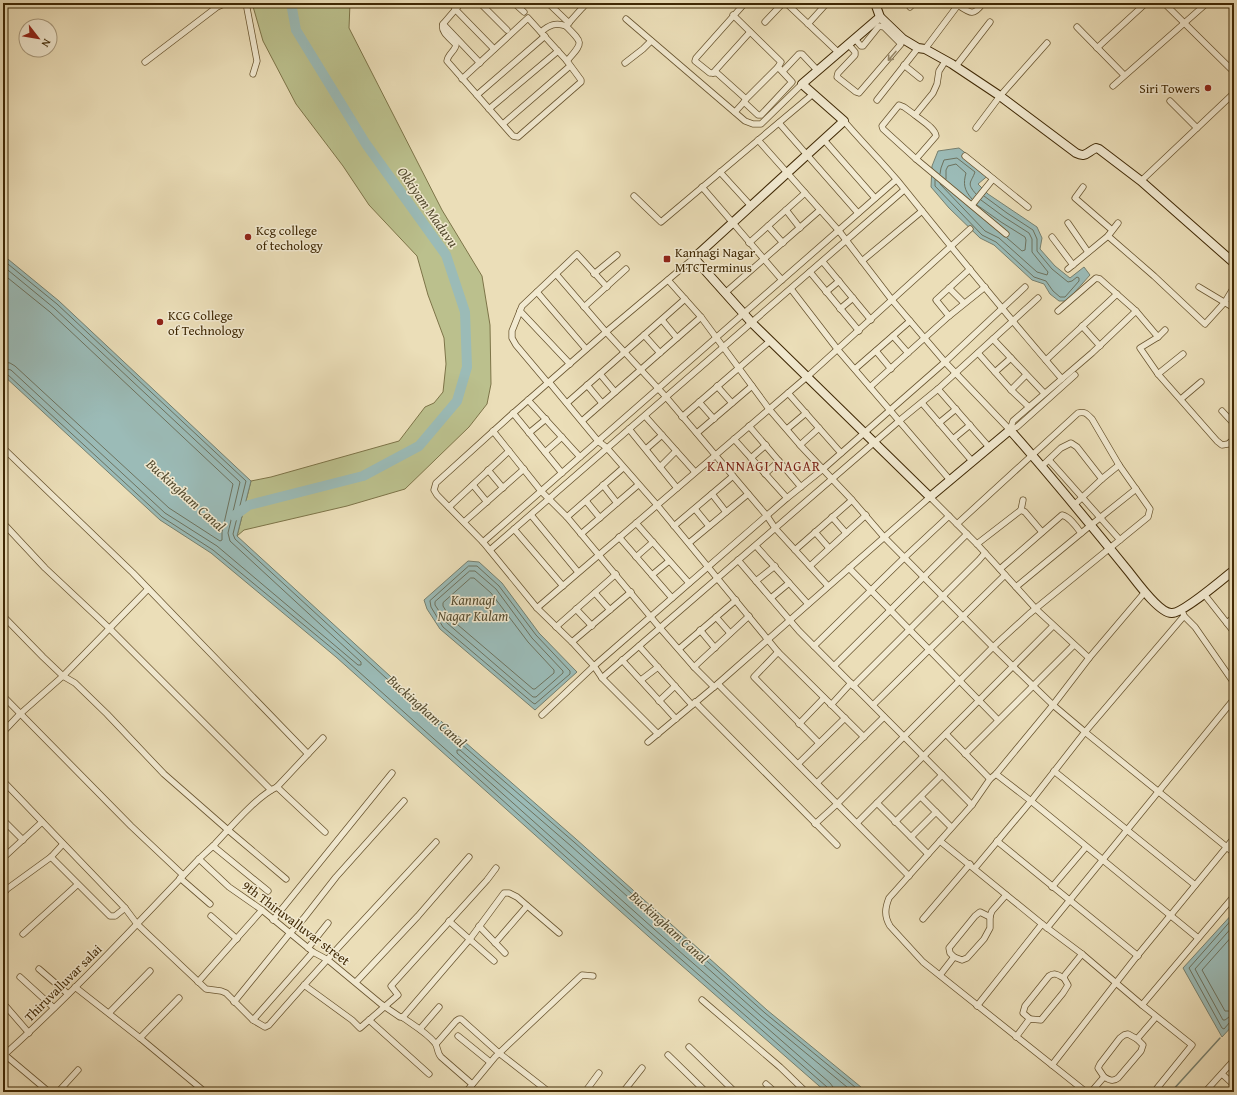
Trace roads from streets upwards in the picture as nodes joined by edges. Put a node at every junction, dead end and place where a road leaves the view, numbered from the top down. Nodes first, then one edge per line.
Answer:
1 (226, 3) edge
2 (246, 3) edge
3 (460, 3) edge
4 (480, 3) edge
5 (514, 3) edge
6 (548, 3) edge
7 (745, 3) edge
8 (784, 3) edge
9 (827, 3) edge
10 (875, 3) edge
11 (983, 3) edge
12 (1146, 3) edge
13 (1164, 3) edge
14 (1207, 3) edge
15 (583, 4) edge
16 (957, 4) edge
17 (455, 9) junction
18 (524, 12) dead end
19 (733, 15) junction
20 (880, 17) junction
21 (626, 20) dead end
22 (765, 22) dead end
23 (990, 22) dead end
24 (1184, 22) junction
25 (443, 24) junction
26 (808, 24) junction
27 (567, 25) junction
28 (1076, 26) dead end
29 (508, 30) dead end
30 (750, 32) junction
31 (543, 34) junction
32 (651, 41) junction
33 (852, 42) junction
34 (1047, 43) dead end
35 (863, 46) junction
36 (922, 48) junction
37 (1098, 48) junction
38 (494, 49) junction
39 (558, 50) junction
40 (839, 53) junction
41 (854, 55) junction
42 (946, 60) junction
43 (145, 62) dead end
44 (480, 63) junction
45 (569, 63) junction
46 (625, 63) dead end
47 (904, 65) junction
48 (956, 66) junction
49 (778, 67) junction
50 (783, 71) junction
51 (818, 71) junction
52 (1234, 72) edge
53 (713, 73) junction
54 (253, 74) dead end
55 (1124, 75) junction
56 (920, 78) dead end
57 (462, 79) junction
58 (802, 84) junction
59 (1113, 86) dead end
60 (813, 94) junction
61 (477, 95) junction
62 (1000, 96) junction
63 (1233, 96) edge
64 (877, 100) dead end
65 (745, 101) junction
66 (1170, 101) dead end
67 (489, 109) junction
68 (734, 112) junction
69 (915, 115) junction
70 (844, 121) junction
71 (779, 123) junction
72 (503, 124) junction
73 (976, 128) dead end
74 (1197, 128) junction
75 (758, 140) junction
76 (824, 140) junction
77 (807, 154) junction
78 (965, 156) dead end
79 (916, 159) junction
80 (720, 172) junction
81 (788, 174) junction
82 (993, 179) junction
83 (896, 180) junction
84 (1141, 181) junction
85 (702, 187) junction
86 (1083, 187) dead end
87 (904, 190) junction
88 (805, 193) junction
89 (634, 196) dead end
90 (875, 198) junction
91 (972, 205) junction
92 (751, 206) junction
93 (1028, 207) dead end
94 (786, 210) junction
95 (820, 210) junction
96 (922, 211) junction
97 (858, 213) junction
98 (733, 222) junction
99 (1068, 223) dead end
100 (1118, 223) dead end
101 (768, 226) junction
102 (800, 228) junction
103 (970, 229) dead end
104 (1112, 230) junction
105 (839, 231) junction
106 (1006, 234) dead end
107 (1108, 236) junction
108 (1052, 237) dead end
109 (847, 240) junction
110 (749, 243) junction
111 (783, 243) junction
112 (952, 246) junction
113 (1088, 252) junction
114 (617, 255) dead end
115 (694, 258) junction
116 (764, 259) junction
117 (862, 261) junction
118 (822, 262) junction
119 (1234, 263) edge
120 (1073, 265) junction
121 (970, 269) junction
122 (1068, 269) dead end
123 (626, 270) dead end
124 (810, 272) junction
125 (556, 274) junction
126 (594, 274) junction
127 (668, 280) junction
128 (782, 280) junction
129 (839, 281) junction
130 (1199, 286) dead end
131 (607, 287) junction
132 (985, 287) junction
133 (1025, 287) dead end
134 (1234, 287) edge
135 (949, 288) junction
136 (791, 289) junction
137 (537, 292) junction
138 (826, 292) junction
139 (725, 293) junction
140 (1117, 294) junction
141 (853, 298) junction
142 (1038, 298) dead end
143 (685, 299) junction
144 (892, 300) junction
145 (1225, 302) junction
146 (964, 303) junction
147 (584, 306) junction
148 (1234, 308) edge
149 (840, 309) junction
150 (1002, 309) junction
151 (520, 311) junction
152 (1058, 311) dead end
153 (1136, 311) junction
154 (743, 314) junction
155 (949, 316) junction
156 (701, 317) junction
157 (662, 320) junction
158 (872, 320) junction
159 (910, 321) junction
160 (1013, 322) junction
161 (752, 323) junction
162 (1082, 326) junction
163 (1166, 330) dead end
164 (859, 331) junction
165 (606, 332) junction
166 (644, 335) junction
167 (893, 336) junction
168 (1158, 337) junction
169 (677, 338) junction
170 (716, 338) junction
171 (925, 339) junction
172 (993, 339) junction
173 (770, 341) junction
174 (1100, 346) junction
175 (723, 348) junction
176 (586, 349) junction
177 (838, 350) junction
178 (876, 351) junction
179 (624, 353) junction
180 (660, 353) junction
181 (908, 353) junction
182 (978, 353) junction
183 (1183, 354) dead end
184 (1010, 358) junction
185 (1046, 360) junction
186 (945, 362) junction
187 (570, 364) junction
188 (738, 368) junction
189 (855, 369) junction
190 (891, 369) junction
191 (640, 370) junction
192 (995, 372) junction
193 (956, 373) junction
194 (600, 374) junction
195 (1158, 374) junction
196 (1026, 375) junction
197 (1075, 375) dead end
198 (808, 376) junction
199 (1062, 379) junction
200 (548, 382) junction
201 (1201, 382) dead end
202 (587, 385) junction
203 (717, 386) junction
204 (752, 386) junction
205 (870, 387) junction
206 (658, 389) junction
207 (938, 389) junction
208 (1010, 390) junction
209 (615, 392) junction
210 (788, 393) junction
211 (1044, 393) junction
212 (666, 397) junction
213 (1181, 399) junction
214 (528, 400) junction
215 (699, 402) junction
216 (567, 403) junction
217 (602, 403) junction
218 (732, 403) junction
219 (922, 403) junction
220 (1029, 407) junction
221 (769, 409) junction
222 (956, 409) junction
223 (890, 410) junction
224 (1222, 411) dead end
225 (513, 413) junction
226 (806, 413) junction
227 (645, 416) junction
228 (682, 416) junction
229 (546, 419) junction
230 (714, 419) junction
231 (582, 421) junction
232 (899, 421) junction
233 (939, 423) junction
234 (1234, 424) edge
235 (970, 425) junction
236 (749, 426) junction
237 (819, 428) junction
238 (629, 429) junction
239 (786, 429) junction
240 (1010, 430) junction
241 (493, 431) junction
242 (864, 432) junction
243 (529, 433) junction
244 (697, 433) junction
245 (662, 435) junction
246 (562, 437) junction
247 (734, 439) junction
248 (953, 439) junction
249 (1234, 439) edge
250 (598, 441) junction
251 (875, 443) junction
252 (766, 445) junction
253 (800, 445) junction
254 (989, 447) junction
255 (3, 448) edge
256 (607, 448) junction
257 (646, 450) junction
258 (509, 451) junction
259 (676, 451) junction
260 (545, 452) junction
261 (841, 453) junction
262 (715, 455) junction
263 (1032, 455) junction
264 (580, 457) junction
265 (751, 458) junction
266 (1049, 460) junction
267 (779, 461) junction
268 (972, 461) junction
269 (1119, 465) junction
270 (1042, 466) junction
271 (660, 467) junction
272 (623, 468) junction
273 (524, 469) junction
274 (823, 469) junction
275 (488, 470) junction
276 (695, 472) junction
277 (562, 473) junction
278 (765, 474) junction
279 (733, 476) junction
280 (832, 479) junction
281 (1102, 479) junction
282 (950, 480) junction
283 (473, 485) junction
284 (603, 485) junction
285 (638, 485) junction
286 (801, 487) junction
287 (503, 488) junction
288 (677, 488) junction
289 (1136, 489) junction
290 (541, 491) junction
291 (712, 494) junction
292 (748, 494) junction
293 (930, 496) junction
294 (1083, 496) junction
295 (787, 498) junction
296 (550, 499) junction
297 (852, 500) junction
298 (1024, 500) dead end
299 (586, 501) junction
300 (487, 502) junction
301 (617, 503) junction
302 (657, 505) junction
303 (1074, 505) junction
304 (449, 507) junction
305 (695, 508) junction
306 (1021, 510) junction
307 (726, 512) junction
308 (531, 514) junction
309 (866, 515) junction
310 (767, 516) junction
311 (949, 516) junction
312 (567, 517) junction
313 (1101, 517) junction
314 (600, 518) junction
315 (832, 518) junction
316 (464, 522) junction
317 (3, 523) edge
318 (636, 523) junction
319 (957, 524) junction
320 (1091, 524) junction
321 (674, 526) junction
322 (709, 526) junction
323 (775, 528) junction
324 (514, 529) junction
325 (815, 532) junction
326 (1042, 532) junction
327 (846, 533) junction
328 (1081, 533) junction
329 (581, 534) junction
330 (967, 534) junction
331 (619, 537) junction
332 (884, 537) junction
333 (1120, 540) junction
334 (483, 542) junction
335 (653, 542) junction
336 (689, 543) junction
337 (977, 544) junction
338 (756, 546) junction
339 (829, 548) junction
340 (1110, 549) junction
341 (490, 550) junction
342 (795, 550) junction
343 (985, 553) junction
344 (599, 554) junction
345 (636, 557) junction
346 (904, 557) junction
347 (738, 560) junction
348 (670, 561) junction
349 (775, 566) junction
350 (810, 566) junction
351 (708, 567) junction
352 (849, 568) junction
353 (1000, 569) junction
354 (1234, 570) edge
355 (578, 572) junction
356 (616, 574) junction
357 (1005, 574) junction
358 (652, 575) junction
359 (924, 577) junction
360 (717, 578) junction
361 (756, 581) junction
362 (789, 583) junction
363 (689, 584) junction
364 (562, 586) junction
365 (828, 586) junction
366 (1016, 587) junction
367 (148, 589) junction
368 (871, 590) junction
369 (632, 592) junction
370 (1145, 592) junction
371 (595, 593) junction
372 (1204, 594) junction
373 (943, 596) junction
374 (672, 598) junction
375 (771, 598) junction
376 (736, 600) junction
377 (808, 604) junction
378 (537, 608) junction
379 (576, 609) junction
380 (1036, 609) junction
381 (610, 610) junction
382 (891, 610) junction
383 (1183, 613) junction
384 (3, 616) edge
385 (651, 616) junction
386 (749, 616) junction
387 (962, 616) junction
388 (716, 617) junction
389 (1234, 617) edge
390 (790, 620) junction
391 (1227, 623) junction
392 (592, 626) junction
393 (1054, 626) junction
394 (556, 627) junction
395 (108, 628) junction
396 (660, 628) junction
397 (700, 630) junction
398 (910, 630) junction
399 (1234, 632) edge
400 (730, 633) junction
401 (768, 639) junction
402 (572, 642) junction
403 (1074, 645) junction
404 (639, 646) junction
405 (814, 646) junction
406 (993, 647) junction
407 (715, 648) junction
408 (679, 649) junction
409 (929, 649) junction
410 (778, 652) junction
411 (1089, 658) junction
412 (622, 660) junction
413 (594, 666) junction
414 (834, 666) junction
415 (1013, 666) junction
416 (658, 667) junction
417 (694, 667) junction
418 (63, 676) junction
419 (602, 678) junction
420 (641, 680) junction
421 (960, 681) junction
422 (1234, 683) edge
423 (852, 684) junction
424 (716, 685) junction
425 (675, 686) junction
426 (1033, 686) junction
427 (3, 696) edge
428 (824, 698) junction
429 (1234, 699) edge
430 (979, 700) junction
431 (659, 701) junction
432 (694, 704) junction
433 (831, 705) junction
434 (873, 705) junction
435 (1053, 705) junction
436 (20, 714) junction
437 (542, 715) dead end
438 (884, 717) junction
439 (844, 718) junction
440 (676, 719) junction
441 (998, 720) junction
442 (799, 724) junction
443 (3, 732) edge
444 (1085, 732) junction
445 (658, 734) junction
446 (946, 734) junction
447 (864, 737) junction
448 (904, 737) junction
449 (323, 738) dead end
450 (648, 742) dead end
451 (819, 743) junction
452 (308, 754) junction
453 (965, 754) junction
454 (923, 756) junction
455 (798, 764) junction
456 (1054, 771) junction
457 (392, 773) dead end
458 (996, 774) junction
459 (942, 775) junction
460 (990, 779) junction
461 (817, 783) junction
462 (4, 785) edge
463 (274, 789) junction
464 (1159, 791) junction
465 (921, 797) junction
466 (404, 801) dead end
467 (1031, 801) junction
468 (877, 803) junction
469 (837, 804) junction
470 (972, 804) junction
471 (936, 812) junction
472 (3, 820) edge
473 (42, 822) junction
474 (896, 822) junction
475 (857, 823) junction
476 (815, 824) junction
477 (951, 827) junction
478 (228, 830) junction
479 (1128, 831) junction
480 (325, 832) dead end
481 (911, 837) junction
482 (1234, 838) edge
483 (23, 840) junction
484 (940, 840) junction
485 (436, 842) dead end
486 (997, 842) junction
487 (63, 844) junction
488 (837, 845) dead end
489 (213, 846) junction
490 (1086, 847) junction
491 (1226, 847) junction
492 (1234, 852) edge
493 (928, 854) junction
494 (51, 857) junction
495 (469, 857) dead end
496 (3, 858) edge
497 (199, 859) junction
498 (1103, 861) junction
499 (970, 864) junction
500 (496, 868) dead end
501 (975, 868) junction
502 (909, 876) junction
503 (182, 877) junction
504 (286, 879) dead end
505 (77, 885) junction
506 (1195, 885) junction
507 (1052, 888) junction
508 (268, 891) dead end
509 (3, 894) edge
510 (1006, 895) junction
511 (1234, 896) edge
512 (1069, 901) junction
513 (210, 904) dead end
514 (527, 906) junction
515 (125, 908) junction
516 (262, 910) junction
517 (211, 916) dead end
518 (1170, 916) junction
519 (990, 917) junction
520 (923, 919) dead end
521 (273, 920) junction
522 (449, 921) junction
523 (328, 923) dead end
524 (137, 924) junction
525 (479, 926) junction
526 (1045, 926) junction
527 (290, 933) junction
528 (559, 933) dead end
529 (23, 934) dead end
530 (237, 938) junction
531 (1198, 938) junction
532 (470, 939) junction
533 (495, 943) junction
534 (308, 948) junction
535 (313, 952) junction
536 (505, 953) dead end
537 (1082, 954) junction
538 (1138, 956) junction
539 (954, 957) junction
540 (328, 960) junction
541 (494, 961) dead end
542 (38, 969) dead end
543 (150, 971) dead end
544 (940, 975) junction
545 (593, 976) dead end
546 (20, 977) dead end
547 (1064, 978) junction
548 (198, 982) junction
549 (356, 982) junction
550 (1116, 983) junction
551 (304, 985) junction
552 (75, 987) junction
553 (68, 994) junction
554 (179, 998) dead end
555 (702, 1000) dead end
556 (234, 1002) junction
557 (3, 1003) edge
558 (383, 1005) junction
559 (1142, 1005) junction
560 (977, 1006) junction
561 (439, 1007) dead end
562 (54, 1008) junction
563 (109, 1013) junction
564 (402, 1017) junction
565 (1156, 1017) junction
566 (253, 1020) junction
567 (369, 1020) junction
568 (1030, 1020) junction
569 (420, 1029) junction
570 (29, 1033) junction
571 (458, 1036) dead end
572 (1016, 1037) junction
573 (140, 1038) junction
574 (1137, 1039) junction
575 (436, 1044) junction
576 (689, 1047) dead end
577 (499, 1053) junction
578 (668, 1054) dead end
579 (4, 1055) edge
580 (1234, 1060) edge
581 (490, 1062) junction
582 (1052, 1065) junction
583 (642, 1068) dead end
584 (78, 1070) dead end
585 (599, 1073) dead end
586 (429, 1074) dead end
587 (1222, 1074) junction
588 (1104, 1077) junction
589 (472, 1084) junction
590 (766, 1084) dead end
591 (1234, 1085) edge
592 (49, 1092) edge
593 (58, 1092) edge
594 (205, 1092) edge
595 (466, 1092) edge
596 (549, 1092) edge
597 (585, 1092) edge
598 (623, 1092) edge
599 (706, 1092) edge
600 (735, 1092) edge
601 (775, 1092) edge
602 (806, 1092) edge
603 (1086, 1092) edge
604 (1091, 1092) edge
605 (1154, 1092) edge
606 (1205, 1092) edge

1 - 43 street
2 - 54 street
3 - 17 street
4 - 29 street
5 - 18 street
6 - 27 street
7 - 19 street
8 - 22 street
8 - 26 street
9 - 26 street
10 - 20 street
11 - 16 street
12 - 37 street
13 - 24 street
14 - 24 street
15 - 27 street
16 - 36 street
17 - 25 street
17 - 38 street
19 - 30 street
19 - 53 street
20 - 33 street
20 - 36 street
21 - 32 street
23 - 48 street
24 - 52 street
24 - 55 street
25 - 44 street
25 - 57 street
26 - 40 street
27 - 31 street
27 - 45 street
28 - 37 street
30 - 49 street
30 - 53 street
31 - 38 street
31 - 39 street
31 - 61 street
32 - 46 street
32 - 68 street
33 - 35 street
33 - 40 street
33 - 41 street
34 - 62 street
35 - 41 street
35 -> 41 street
36 - 42 street
36 - 47 street
37 - 55 street
38 - 44 street
39 - 45 street
39 - 67 street
40 - 51 street
42 - 48 street
42 - 69 street
44 - 57 street
45 - 72 street
45 - 72 street
47 - 56 street
47 - 64 street
48 - 62 street
49 - 50 street
49 - 65 street
50 - 51 street
50 - 65 street
51 - 58 street
53 - 65 street
55 - 59 street
57 - 61 street
58 - 60 street
58 - 68 street
60 - 70 street
60 - 71 street
61 - 67 street
62 - 73 street
62 - 84 street
63 - 74 street
65 - 68 street
66 - 74 street
67 - 72 street
69 - 79 street
69 - 79 street
70 - 76 street
70 - 83 street
71 - 75 street
71 - 77 street
74 - 84 street
75 - 80 street
75 - 81 street
76 - 77 street
76 - 90 street
77 - 81 street
77 - 97 street
78 - 82 street
79 - 91 street
80 - 85 street
80 - 92 street
81 - 88 street
81 - 92 street
82 - 91 street
82 - 93 street
83 - 87 street
83 - 90 street
84 - 119 street
85 - 89 street
85 - 98 street
86 - 104 street
87 - 96 street
87 - 109 street
88 - 94 street
88 - 95 street
90 - 97 street
91 - 106 street
92 - 98 street
94 - 101 street
94 - 102 street
95 - 102 street
95 - 105 street
96 - 112 street
96 - 117 street
97 - 105 street
98 - 110 street
98 - 115 street
99 - 113 street
100 - 104 street
101 - 110 street
101 - 111 street
102 - 111 street
103 - 112 street
104 - 107 street
105 - 109 street
105 - 128 street
107 - 113 street
107 - 145 street
108 - 120 street
109 - 117 street
109 - 118 street
110 - 116 street
111 - 116 street
112 - 121 street
112 - 144 street
113 - 120 street
114 - 126 street
115 - 127 street
115 - 139 street
116 - 128 street
116 - 139 street
117 - 144 street
118 - 124 street
118 - 129 street
120 - 122 street
121 - 132 street
121 - 135 street
123 - 131 street
124 - 136 street
124 - 138 street
125 - 126 street
125 - 137 street
125 - 147 street
126 - 131 street
127 - 143 street
127 - 165 street
128 - 154 street
129 - 138 street
129 - 141 street
130 - 145 street
131 - 147 street
132 - 146 street
132 - 150 street
133 - 150 street
134 - 145 street
135 - 146 street
135 - 155 street
136 - 161 street
136 - 177 street
137 - 151 street
137 - 176 street
138 - 149 street
139 - 154 street
140 - 152 street
140 - 153 street
140 - 162 street
141 - 149 street
141 - 158 street
142 - 160 street
143 - 156 street
143 - 157 street
144 - 158 street
144 - 159 street
145 - 148 street
146 - 155 street
147 - 165 street
149 - 164 street
150 - 160 street
150 - 186 street
151 - 187 street
151 - 200 street
153 - 168 street
153 - 174 street
154 - 161 street
154 - 170 street
155 - 171 street
156 - 169 street
156 - 170 street
157 - 166 street
157 - 169 street
158 - 164 street
159 - 167 street
159 - 171 street
160 - 172 street
160 - 185 street
161 - 173 street
161 - 175 street
162 - 174 street
162 - 185 street
163 - 168 street
164 - 177 street
165 - 176 street
165 - 179 street
166 - 179 street
166 - 180 street
167 - 178 street
167 - 181 street
168 - 195 street
169 - 180 street
170 - 175 street
170 - 206 street
171 - 181 street
171 - 186 street
172 - 182 street
172 - 184 street
173 - 188 street
173 - 198 street
174 - 199 street
175 - 188 street
175 - 212 street
176 - 187 street
177 - 189 street
177 - 198 street
178 - 189 street
178 - 190 street
179 - 191 street
179 - 194 street
180 - 191 street
181 - 190 street
182 - 192 street
182 - 193 street
183 - 195 street
184 - 192 street
184 - 196 street
185 - 199 street
186 - 193 street
186 - 223 street
187 - 200 street
188 - 203 street
188 - 204 street
189 - 205 street
190 - 205 street
191 - 206 street
191 - 209 street
192 - 208 street
193 - 207 street
193 - 240 street
194 - 202 street
194 - 209 street
195 - 213 street
196 - 208 street
196 - 211 street
197 - 240 street
198 - 210 street
198 - 242 street
199 - 211 street
200 - 214 street
200 - 216 street
201 - 213 street
202 - 216 street
202 - 217 street
203 - 215 street
203 - 218 street
204 - 218 street
204 - 221 street
205 - 223 street
206 - 212 street
206 - 250 street
207 - 219 street
207 - 222 street
208 - 220 street
209 - 217 street
210 - 221 street
210 - 226 street
211 - 220 street
212 - 227 street
212 - 228 street
213 - 249 street
214 - 225 street
214 - 229 street
215 - 228 street
215 - 230 street
216 - 231 street
217 - 231 street
218 - 230 street
219 - 232 street
219 - 233 street
220 - 240 street
221 - 236 street
221 - 239 street
222 - 233 street
222 - 235 street
223 - 232 street
223 - 242 street
224 - 234 street
225 - 241 street
225 - 243 street
226 - 237 street
226 - 239 street
227 - 238 street
227 - 245 street
228 - 244 street
229 - 243 street
229 - 246 street
230 - 244 street
231 - 250 street
232 - 251 street
232 - 282 street
233 - 248 street
235 - 248 street
235 - 254 street
236 - 247 street
236 - 252 street
237 - 253 street
237 - 261 street
238 - 256 street
238 - 257 street
239 - 253 street
240 - 254 street
240 - 263 street
241 - 258 street
241 - 304 street
242 - 251 street
242 - 261 street
243 - 260 street
244 - 262 street
245 - 257 street
245 - 259 street
246 - 260 street
246 - 264 street
247 - 262 street
247 - 265 street
248 - 268 street
250 - 256 street
250 - 264 street
251 - 280 street
251 - 293 street
252 - 265 street
252 - 267 street
253 - 274 street
254 - 268 street
255 - 367 street
256 - 272 street
256 - 296 street
257 - 271 street
258 - 273 street
258 - 275 street
259 - 271 street
259 - 276 street
260 - 277 street
261 - 274 street
262 - 276 street
262 - 279 street
263 - 269 street
263 - 270 street
263 - 319 street
264 - 277 street
265 - 278 street
266 - 270 street
266 - 281 street
266 - 294 street
267 - 278 street
267 - 286 street
268 - 282 street
269 - 281 street
269 - 289 street
270 - 303 street
271 - 288 street
272 - 284 street
272 - 285 street
273 - 287 street
273 - 290 street
274 - 280 street
274 - 286 street
275 - 283 street
275 - 287 street
276 - 288 street
277 - 290 street
278 - 295 street
279 - 291 street
279 - 292 street
280 - 297 street
280 - 323 street
281 - 294 street
282 - 293 street
283 - 300 street
283 - 304 street
284 - 299 street
284 - 301 street
285 - 301 street
285 - 302 street
286 - 295 street
287 - 300 street
288 - 302 street
289 - 313 street
289 - 333 street
290 - 296 street
290 - 334 street
291 - 305 street
291 - 307 street
292 - 307 street
292 - 310 street
293 - 311 street
293 - 332 street
294 - 303 street
294 - 313 street
295 - 310 street
296 - 308 street
296 - 312 street
297 - 309 street
297 - 315 street
298 - 306 street
299 - 312 street
299 - 314 street
300 - 316 street
301 - 314 street
302 - 318 street
302 - 321 street
303 - 320 street
304 - 316 street
305 - 321 street
305 - 322 street
306 - 326 street
306 - 337 street
307 - 322 street
308 - 324 street
308 - 355 street
309 - 327 street
309 - 332 street
310 - 323 street
310 - 351 street
311 - 319 street
311 - 346 street
312 - 329 street
313 - 320 street
313 - 333 street
314 - 329 street
315 - 325 street
315 - 327 street
316 - 334 street
317 - 395 street
318 - 331 street
318 - 335 street
319 - 330 street
320 - 328 street
320 - 340 street
321 - 336 street
322 - 336 street
323 - 338 street
323 - 342 street
324 - 341 street
324 - 364 street
325 - 339 street
325 - 342 street
326 - 328 street
326 - 353 street
327 - 339 street
328 - 366 street
329 - 344 street
330 - 337 street
330 - 359 street
331 - 344 street
331 - 345 street
332 - 346 street
332 - 352 street
333 - 340 street
334 - 341 street
335 - 345 street
335 - 348 street
336 - 351 street
337 - 343 street
338 - 347 street
338 - 349 street
339 - 350 street
340 - 370 street
340 - 380 street
341 - 378 street
342 - 350 street
343 - 353 street
343 - 373 street
344 - 355 street
344 - 356 street
345 - 358 street
346 - 359 street
346 - 368 street
347 - 360 street
347 - 361 street
348 - 358 street
348 - 363 street
349 - 361 street
349 - 362 street
350 - 365 street
351 - 360 street
351 - 363 street
352 - 365 street
352 - 368 street
353 - 357 street
354 - 372 street
355 - 364 street
356 - 369 street
356 - 371 street
357 - 366 street
357 - 387 street
358 - 374 street
359 - 373 street
359 - 382 street
360 - 376 street
360 - 396 street
361 - 375 street
362 - 375 street
362 - 377 street
363 - 374 street
364 - 378 street
365 - 377 street
366 - 380 street
367 - 395 street
367 - 452 street
368 - 382 street
368 - 405 street
369 - 381 street
369 - 385 street
370 - 383 street
370 - 411 street
371 - 379 street
371 - 381 street
372 - 383 street
372 - 391 street
373 - 387 street
373 - 398 street
374 - 385 street
375 - 390 street
376 - 386 street
376 - 388 street
377 - 390 street
378 - 394 street
379 - 392 street
379 - 394 street
380 - 393 street
380 - 406 street
381 - 392 street
382 - 398 street
382 - 414 street
383 - 422 street
383 - 444 street
384 - 418 street
385 - 396 street
385 - 413 street
386 - 400 street
386 - 401 street
387 - 406 street
387 - 409 street
388 - 397 street
388 - 400 street
389 - 391 street
390 - 401 street
390 - 405 street
391 - 399 street
392 - 402 street
393 - 403 street
393 - 415 street
394 - 402 street
395 - 418 street
395 - 463 street
396 - 404 street
396 - 408 street
397 - 407 street
397 - 408 street
398 - 409 street
398 - 423 street
400 - 407 street
401 - 410 street
401 - 424 street
402 - 413 street
403 - 411 street
403 - 426 street
404 - 412 street
404 - 416 street
405 - 414 street
406 - 415 street
406 - 421 street
407 - 417 street
408 - 417 street
409 - 421 street
409 - 434 street
410 - 428 street
410 - 442 street
411 - 435 street
412 - 419 street
412 - 420 street
413 - 419 street
413 - 437 street
414 - 423 street
415 - 426 street
415 - 430 street
416 - 420 street
416 - 425 street
417 - 424 street
418 - 436 street
418 - 478 street
419 - 445 street
420 - 431 street
421 - 430 street
421 - 448 street
423 - 433 street
423 - 434 street
424 - 432 street
424 - 455 street
425 - 431 street
425 - 432 street
426 - 435 street
426 - 441 street
427 - 436 street
428 - 433 street
428 - 442 street
429 - 464 street
430 - 441 street
430 - 446 street
431 - 440 street
432 - 440 street
432 - 476 street
433 - 439 street
434 - 438 street
435 - 444 street
435 - 458 street
436 - 443 street
436 - 503 street
438 - 447 street
438 - 448 street
439 - 447 street
439 - 451 street
440 - 445 street
441 - 453 street
442 - 451 street
444 - 456 street
444 - 464 street
445 - 450 street
446 - 453 street
446 - 454 street
447 - 461 street
448 - 454 street
448 - 469 street
449 - 452 street, Thiruvalluvar salai
451 - 455 street
452 - 463 street, Thiruvalluvar salai
453 - 460 street
454 - 459 street
454 - 468 street
455 - 461 street
456 - 467 street
456 - 479 street
457 - 521 street
458 - 460 street
458 - 467 street
459 - 465 street
459 - 470 street
460 - 470 street
461 - 469 street
462 - 473 street
463 - 478 street, Thiruvalluvar salai
463 - 480 street
464 - 479 street
464 - 491 street
465 - 471 street
465 - 474 street
466 - 527 street
467 - 486 street
467 - 490 street
468 - 474 street
468 - 475 street
469 - 475 street
469 - 476 street
470 - 477 street
471 - 477 street
471 - 481 street
472 - 483 street
473 - 483 street
473 - 487 street
474 - 481 street
475 - 502 street
476 - 488 street
477 - 484 street
478 - 489 street, Thiruvalluvar salai
478 - 504 street
479 - 498 street
479 - 506 street
481 - 493 street
482 - 491 street
483 - 496 street
484 - 493 street
484 - 499 street
485 - 540 street
486 - 501 street
486 - 507 street
487 - 494 street
487 - 515 street
489 - 497 street, Thiruvalluvar salai
489 - 508 street
490 - 498 street
490 - 507 street
491 - 492 street
491 - 506 street
493 - 502 street
494 - 505 street
494 - 509 street
495 - 549 street
497 - 503 street, Thiruvalluvar salai
497 - 516 street, 9th Thiruvalluvar street
498 - 512 street
498 - 518 street
499 - 501 street
499 - 520 street
500 - 522 street
501 - 510 street
502 - 544 street
503 - 513 street
503 - 524 street, Thiruvalluvar salai
505 - 515 street
505 - 529 street
506 - 518 street
507 - 512 street
510 - 519 street
510 - 526 street
511 - 531 street
512 - 526 street
512 - 538 street
514 - 525 street
514 - 528 street
514 - 533 street
515 - 524 street
516 - 521 street, 9th Thiruvalluvar street
516 - 530 street
517 - 530 street
518 - 531 street
518 - 538 street
519 - 539 street
519 - 539 street
521 - 527 street, 9th Thiruvalluvar street
522 - 532 street
522 - 558 street
523 - 534 street
524 - 548 street
524 - 552 street, Thiruvalluvar salai
525 - 532 street
525 - 533 street
526 - 537 street
526 - 560 street
527 - 534 street, 9th Thiruvalluvar street
527 - 556 street
530 - 548 street
531 - 559 street
532 - 541 street
532 - 564 street
533 - 536 street
534 - 535 street, 9th Thiruvalluvar street
535 - 540 street, 9th Thiruvalluvar street
535 - 566 street
537 - 547 street
537 - 550 street
538 - 550 street
539 - 544 street
540 - 549 street, 9th Thiruvalluvar street
540 - 551 street
542 - 553 street
543 - 563 street
544 - 560 street
545 - 577 street
546 - 562 street
547 - 568 street
547 - 568 street
548 - 556 street
549 - 558 street, 9th Thiruvalluvar street
550 - 559 street
550 - 582 street
551 - 566 street
551 - 567 street
552 - 553 street, Thiruvalluvar salai
552 - 563 street
553 - 562 street, Thiruvalluvar salai
554 - 573 street
555 - 602 street
556 - 566 street
557 - 570 street
558 - 564 street, 9th Thiruvalluvar street
558 - 567 street
559 - 565 street
560 - 572 street
561 - 569 street
562 - 570 street, Thiruvalluvar salai
563 - 573 street
564 - 569 street, 9th Thiruvalluvar street
565 - 574 street
565 - 605 street
567 - 586 street
568 - 572 street
569 - 575 street, 9th Thiruvalluvar street
570 - 579 street, Thiruvalluvar salai
571 - 581 street
572 - 582 street
573 - 594 street
574 - 588 street
574 - 588 street
575 - 577 street
575 - 589 street, 9th Thiruvalluvar street
576 - 600 street
577 - 581 street
577 - 596 street
578 - 599 street
579 - 592 street
580 - 587 street
581 - 589 street
582 - 603 street
583 - 598 street
584 - 593 street
585 - 597 street
587 - 591 street
587 - 606 street
588 - 604 street
589 - 595 street
590 - 601 street

